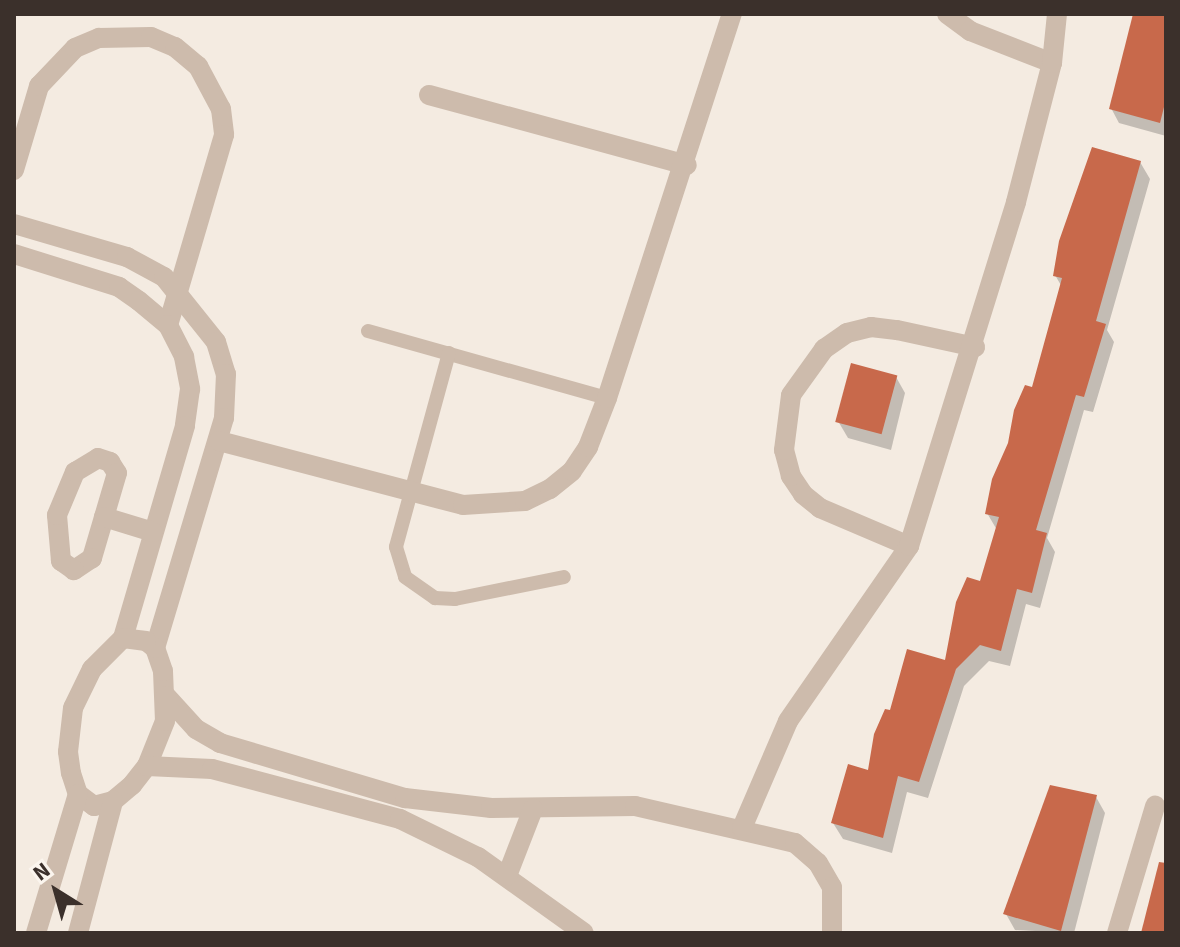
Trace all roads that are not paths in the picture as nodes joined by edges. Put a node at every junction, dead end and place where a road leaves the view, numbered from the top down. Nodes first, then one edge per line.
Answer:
1 (732, 14) edge
2 (947, 14) edge
3 (1057, 14) edge
4 (1052, 63) junction
5 (429, 95) dead end
6 (687, 165) junction
7 (14, 170) edge
8 (14, 224) edge
9 (14, 254) edge
10 (178, 290) junction
11 (168, 325) junction
12 (368, 331) dead end
13 (975, 347) junction
14 (449, 353) junction
15 (607, 398) junction
16 (219, 441) junction
17 (411, 493) junction
18 (104, 517) junction
19 (153, 532) junction
20 (909, 546) junction
21 (564, 577) dead end
22 (123, 638) junction
23 (155, 648) junction
24 (166, 696) junction
25 (147, 766) junction
26 (78, 794) junction
27 (113, 801) junction
28 (1155, 806) dead end
29 (533, 809) junction
30 (742, 828) junction
31 (507, 876) junction
32 (36, 933) edge
33 (78, 933) edge
34 (584, 933) edge
35 (832, 933) edge
36 (1117, 933) edge

1 - 6 street
2 - 4 street
3 - 4 street
4 - 13 street
5 - 6 street
6 - 15 street
7 - 10 street
8 - 10 street
9 - 11 street
10 - 11 street
10 - 16 street
11 - 19 street
12 - 14 lane
13 - 20 street
13 - 20 street
14 - 15 lane
14 - 17 lane
15 - 17 street
16 - 17 street
16 - 23 street
17 - 21 lane
18 - 18 street
18 - 19 street
19 - 22 street
20 - 30 street
22 - 23 street
22 - 26 street
23 - 24 street
24 - 25 street
24 - 29 street
25 - 27 street
25 - 31 street
26 - 27 street
26 - 32 street
27 - 33 street
28 - 36 street
29 - 30 street
29 - 31 street
30 - 35 street
31 - 34 street

